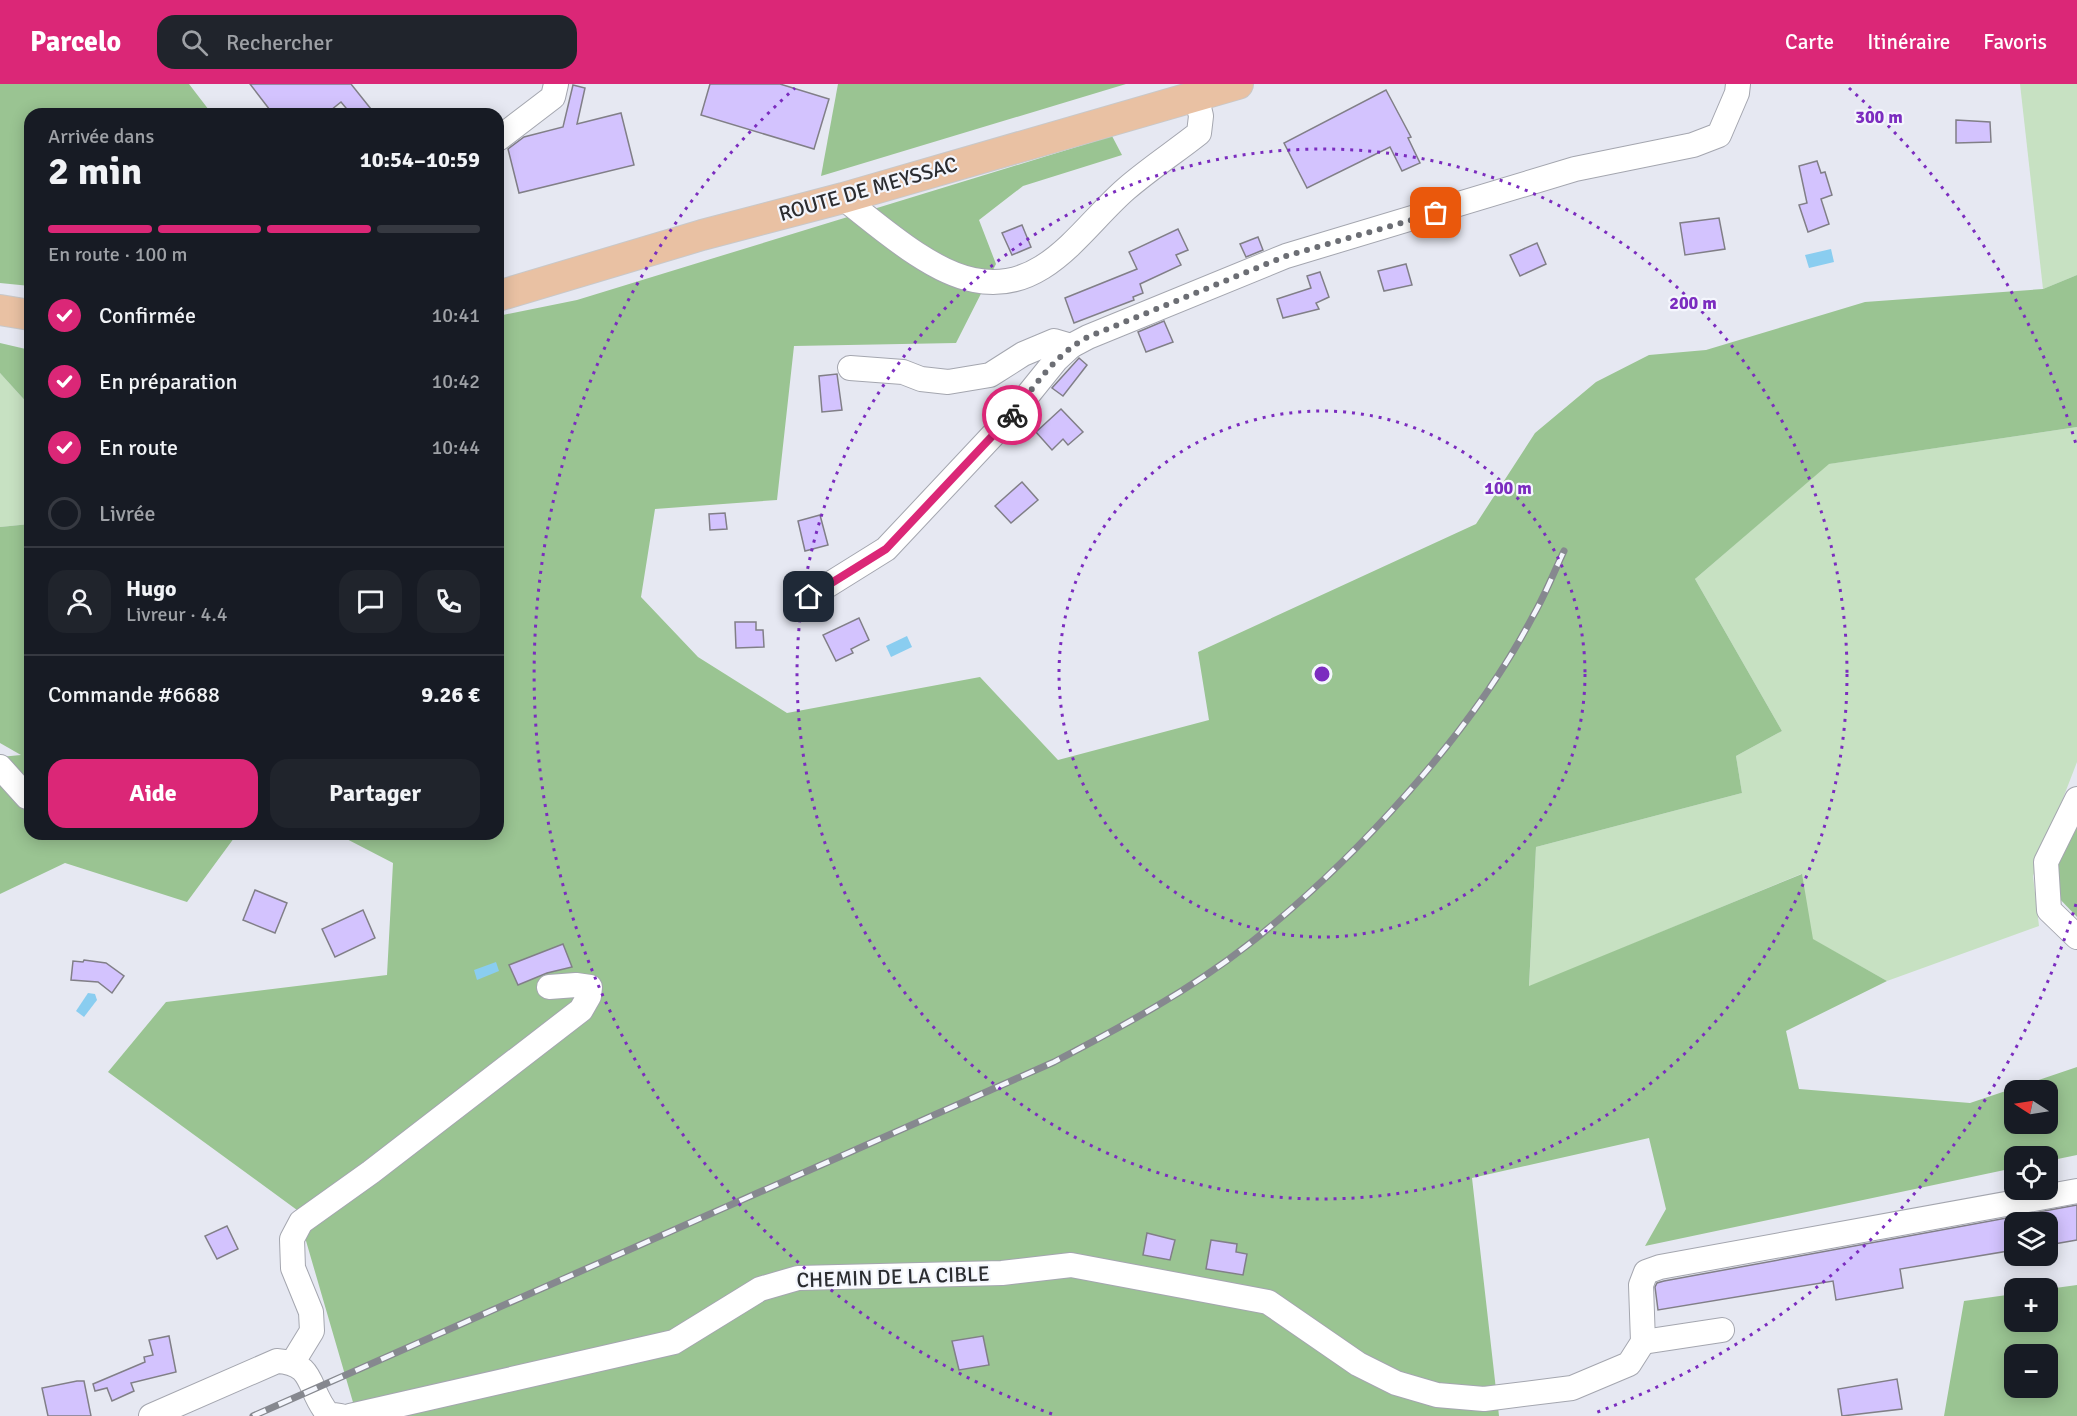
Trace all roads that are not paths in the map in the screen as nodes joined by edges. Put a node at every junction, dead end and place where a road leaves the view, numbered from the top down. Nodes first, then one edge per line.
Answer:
1 (556, 84) edge
2 (1238, 84) edge
3 (1738, 84) edge
4 (1196, 95) junction
5 (504, 134) edge
6 (843, 198) junction
7 (504, 294) edge
8 (0, 310) edge
9 (24, 314) edge
10 (1071, 346) junction
11 (850, 368) dead end
12 (809, 597) dead end
13 (0, 767) edge
14 (24, 794) edge
15 (2077, 799) edge
16 (2077, 937) edge
17 (549, 987) dead end
18 (2077, 1191) edge
19 (1722, 1330) dead end
20 (1643, 1342) junction
21 (293, 1362) junction
22 (340, 1415) edge
23 (151, 1416) edge

1 - 5 street
2 - 4 main road, ROUTE DE MEYSSAC
3 - 10 street
4 - 6 main road, ROUTE DE MEYSSAC
4 - 6 street
6 - 7 main road, ROUTE DE MEYSSAC
8 - 9 main road
10 - 11 street
10 - 12 street
13 - 14 street
15 - 16 street
17 - 21 street
18 - 20 street
19 - 20 street
20 - 22 street, CHEMIN DE LA CIBLE
21 - 22 street
21 - 23 street

